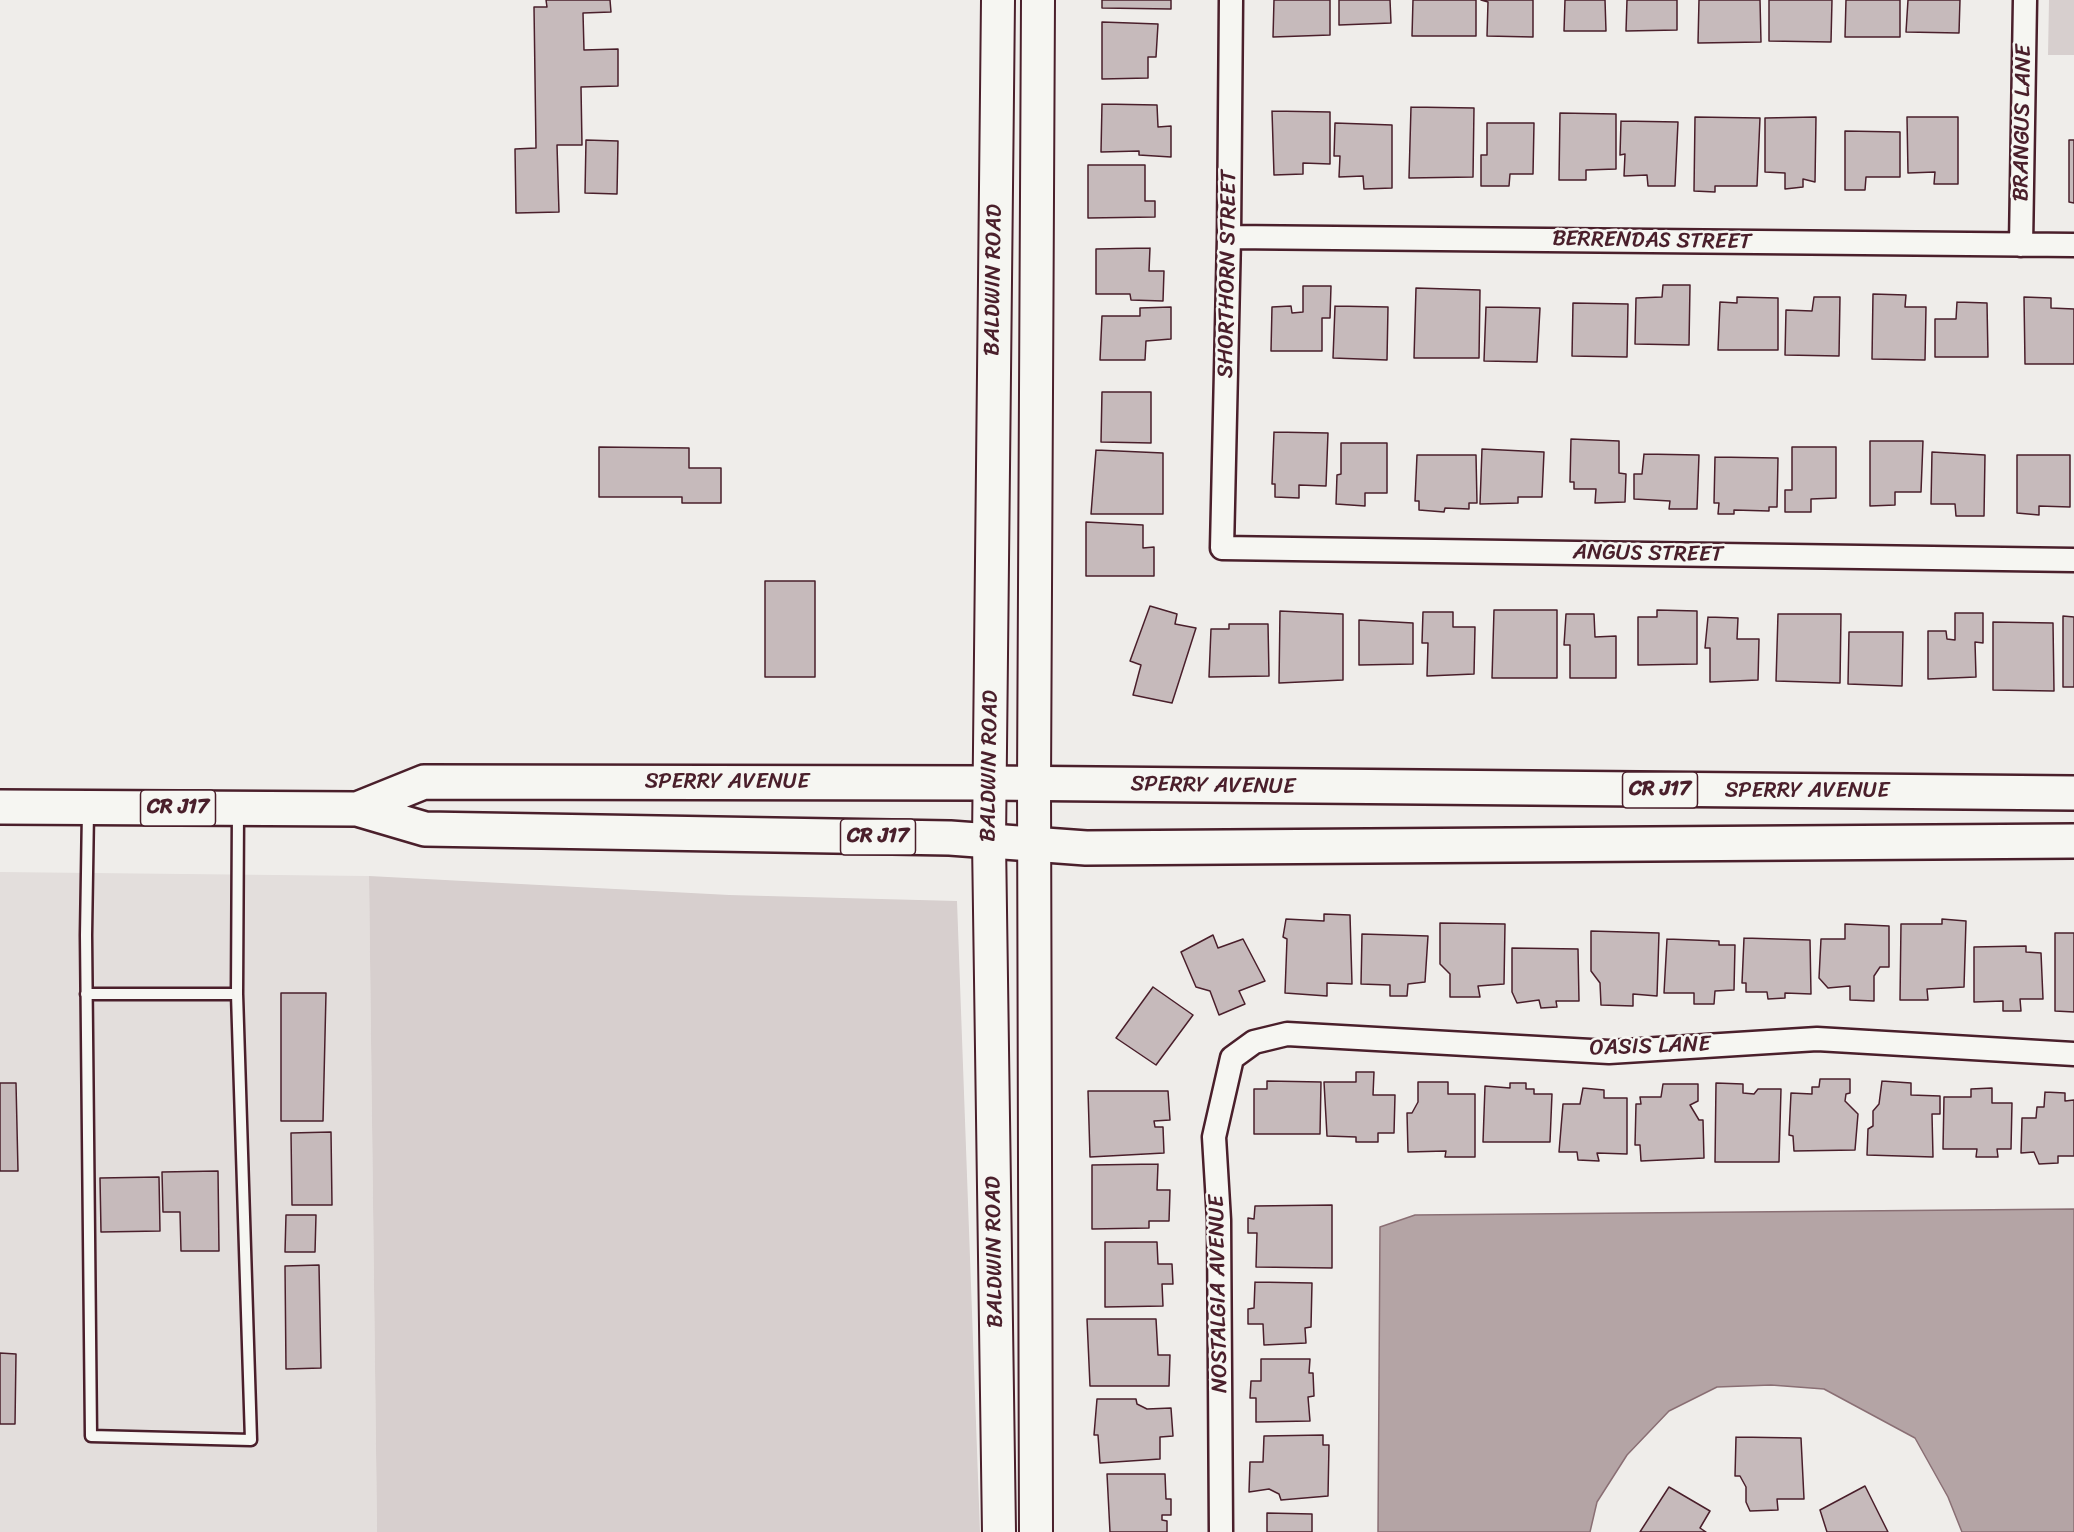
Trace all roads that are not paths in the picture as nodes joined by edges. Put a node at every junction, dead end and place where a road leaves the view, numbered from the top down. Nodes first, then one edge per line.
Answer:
1 (998, 0) edge
2 (1038, 0) edge
3 (1231, 0) edge
4 (2025, 0) edge
5 (1229, 237) junction
6 (2021, 245) junction
7 (2074, 245) edge
8 (1222, 548) joint
9 (2074, 560) edge
10 (989, 783) junction
11 (1034, 784) junction
12 (2074, 793) edge
13 (0, 807) edge
14 (88, 807) junction
15 (238, 808) junction
16 (357, 809) junction
17 (2074, 840) edge
18 (988, 841) junction
19 (1034, 844) junction
20 (87, 994) junction
21 (237, 994) junction
22 (2074, 1054) edge
23 (1232, 1058) joint
24 (999, 1532) edge
25 (1036, 1532) edge
26 (1221, 1532) edge

1 - 10 main road, BALDWIN ROAD
2 - 11 main road, BALDWIN ROAD
3 - 5 street, SHORTHORN STREET
4 - 6 street, BRANGUS LANE
5 - 6 street, BERRENDAS STREET
5 - 8 street, SHORTHORN STREET
6 - 7 street, BERRENDAS STREET
8 - 9 street, ANGUS STREET
10 - 11 main road, SPERRY AVENUE / CR J17
10 - 16 main road, SPERRY AVENUE / CR J17
10 - 18 main road, BALDWIN ROAD
11 - 12 main road, SPERRY AVENUE / CR J17
11 - 19 main road, BALDWIN ROAD
13 - 14 main road, SPERRY AVENUE / CR J17
14 - 15 main road, SPERRY AVENUE / CR J17
14 - 20 lane
15 - 16 main road, SPERRY AVENUE / CR J17
15 - 21 lane
16 - 18 main road, SPERRY AVENUE / CR J17
17 - 19 main road, SPERRY AVENUE / CR J17
18 - 19 main road, SPERRY AVENUE / CR J17
18 - 24 main road, BALDWIN ROAD
19 - 25 main road, BALDWIN ROAD
20 - 21 lane
20 - 21 lane
22 - 23 street, OASIS LANE
23 - 26 street, NOSTALGIA AVENUE

